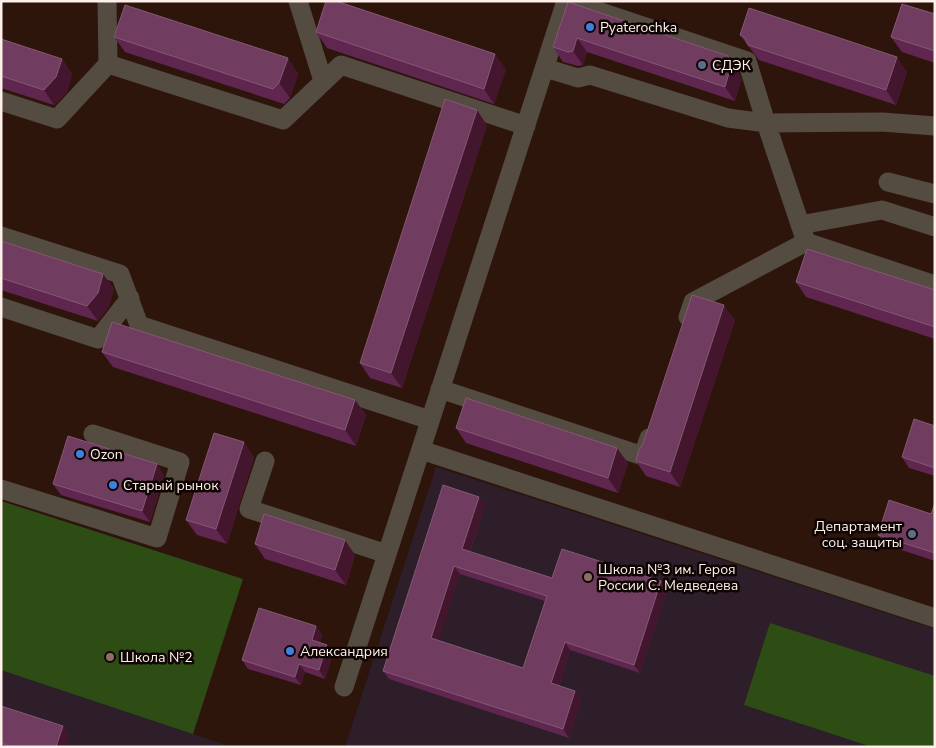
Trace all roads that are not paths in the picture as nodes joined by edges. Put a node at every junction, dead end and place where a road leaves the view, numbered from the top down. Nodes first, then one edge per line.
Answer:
1 (107, 1) edge
2 (298, 1) edge
3 (567, 1) edge
4 (108, 64) junction
5 (545, 68) junction
6 (323, 81) junction
7 (1, 101) edge
8 (766, 123) junction
9 (526, 126) junction
10 (935, 126) edge
11 (888, 182) dead end
12 (935, 194) edge
13 (935, 227) edge
14 (803, 234) junction
15 (1, 236) edge
16 (935, 285) edge
17 (130, 298) junction
18 (1, 307) edge
19 (684, 329) edge
20 (440, 389) junction
21 (430, 420) junction
22 (655, 420) edge
23 (93, 434) dead end
24 (421, 450) junction
25 (265, 462) dead end
26 (1, 489) edge
27 (387, 554) junction
28 (935, 618) edge
29 (344, 687) dead end

1 - 4 street
2 - 6 street
3 - 5 street
3 - 8 street
4 - 6 street
4 - 7 street
5 - 8 street
5 - 9 street
6 - 9 street
8 - 10 street
8 - 14 street
9 - 20 street
11 - 12 street
13 - 14 street
14 - 16 street
14 - 19 street
15 - 17 street
17 - 18 street
17 - 21 street
20 - 21 street
20 - 22 street
21 - 24 street
23 - 26 street
24 - 27 street
24 - 28 street
25 - 27 street
27 - 29 street

